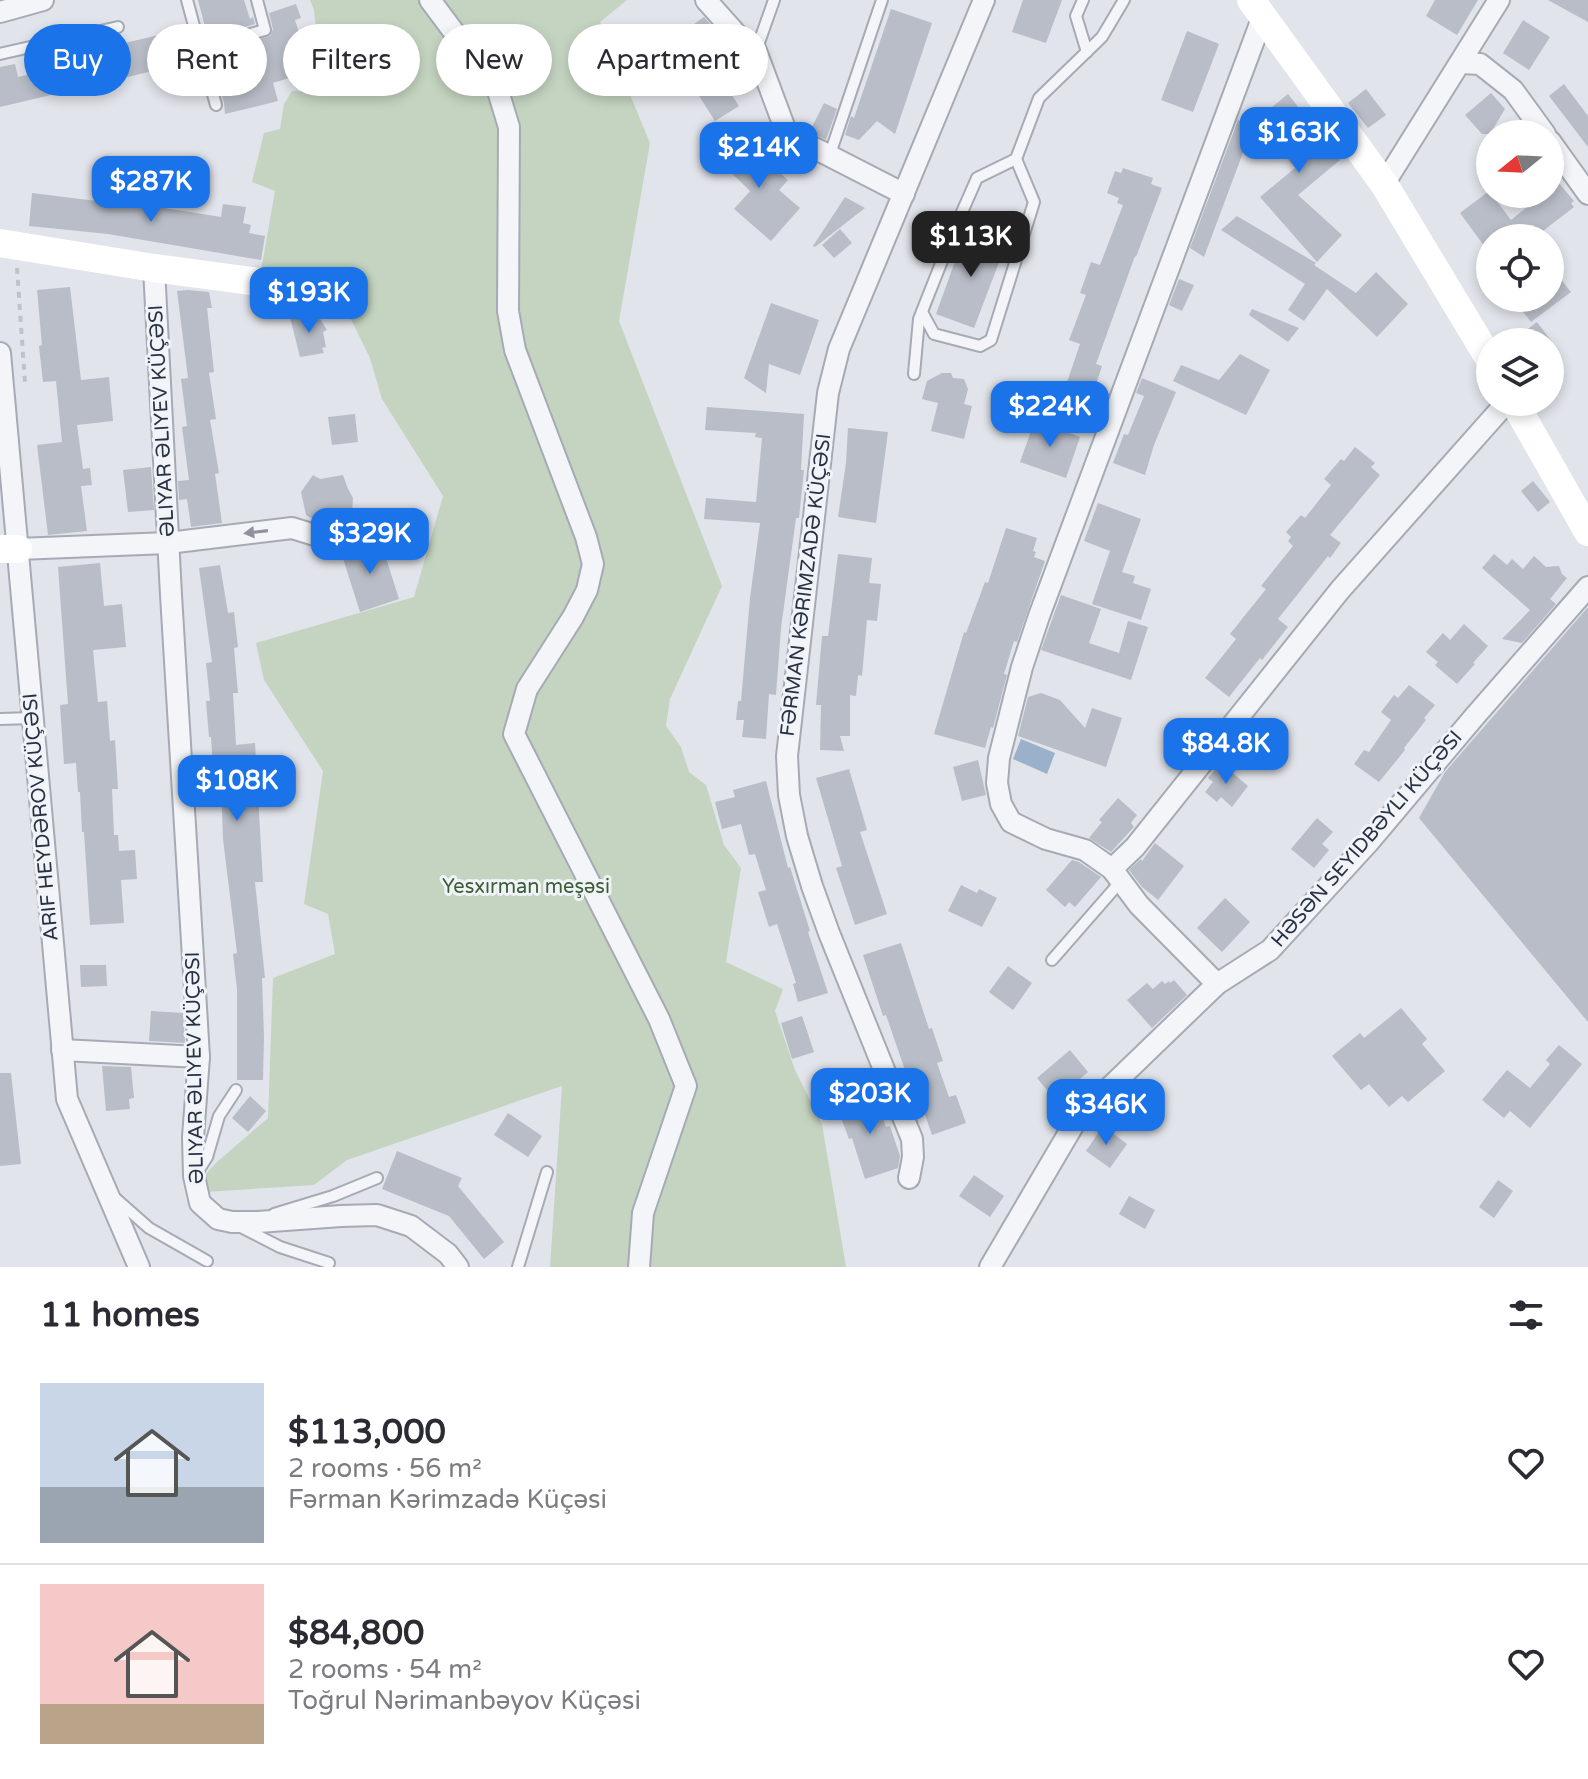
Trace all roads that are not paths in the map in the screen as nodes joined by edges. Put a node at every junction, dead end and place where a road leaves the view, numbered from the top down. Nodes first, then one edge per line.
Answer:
1 (43, 0) edge
2 (187, 0) edge
3 (257, 0) edge
4 (430, 0) edge
5 (706, 0) edge
6 (774, 0) edge
7 (882, 0) edge
8 (984, 0) edge
9 (1083, 0) edge
10 (1124, 0) edge
11 (1499, 0) edge
12 (1257, 8) edge
13 (0, 12) edge
14 (194, 24) edge
15 (263, 24) edge
16 (727, 24) edge
17 (766, 24) edge
18 (24, 49) edge
19 (1087, 52) junction
20 (0, 54) edge
21 (1461, 63) junction
22 (768, 83) edge
23 (213, 96) edge
24 (216, 105) dead end
25 (1535, 120) edge
26 (829, 157) junction
27 (1016, 159) junction
28 (1564, 161) edge
29 (1384, 184) junction
30 (904, 194) junction
31 (1588, 194) edge
32 (8, 251) edge
33 (154, 268) junction
34 (259, 282) dead end
35 (922, 312) junction
36 (1476, 337) edge
37 (0, 353) edge
38 (914, 374) dead end
39 (1495, 416) edge
40 (1522, 416) edge
41 (359, 530) dead end
42 (1588, 532) edge
43 (168, 543) junction
44 (9, 549) edge
45 (1588, 587) edge
46 (33, 718) junction
47 (0, 719) edge
48 (1117, 875) junction
49 (1052, 960) dead end
50 (1217, 984) junction
51 (62, 1050) junction
52 (199, 1057) junction
53 (236, 1090) dead end
54 (547, 1172) dead end
55 (194, 1176) junction
56 (377, 1178) dead end
57 (909, 1178) dead end
58 (105, 1188) junction
59 (232, 1222) junction
60 (258, 1222) junction
61 (207, 1261) dead end
62 (329, 1263) dead end
63 (139, 1267) edge
64 (458, 1267) edge
65 (518, 1267) edge
66 (639, 1267) edge
67 (990, 1267) edge

1 - 13 street
2 - 14 lane
3 - 15 lane
4 - 66 street
5 - 16 street
6 - 17 lane
7 - 26 lane
8 - 30 street, FƏRMAN KƏRIMZADƏ KÜÇƏSI
9 - 19 lane
10 - 19 lane
11 - 21 street
12 - 29 street
12 - 48 street
18 - 20 lane
19 - 27 lane
21 - 25 street
21 - 29 street
22 - 26 street
23 - 24 lane
26 - 30 street
27 - 35 lane
27 - 35 lane
28 - 31 street
29 - 36 street
30 - 57 street, FƏRMAN KƏRIMZADƏ KÜÇƏSI
32 - 33 street
33 - 34 street
33 - 43 street, ƏLIYAR ƏLIYEV KÜÇƏSI
35 - 38 lane
37 - 44 street, ARIF HEYDƏROV KÜÇƏSI
39 - 48 street
40 - 42 street
41 -> 43 street
43 - 44 street
43 - 52 street, ƏLIYAR ƏLIYEV KÜÇƏSI
44 - 46 street, ARIF HEYDƏROV KÜÇƏSI
45 - 50 street, HƏSƏN SEYIDBƏYLI KÜÇƏSI
46 - 47 lane
46 - 51 street, ARIF HEYDƏROV KÜÇƏSI
48 - 49 lane
48 - 50 street
50 - 67 street, HƏSƏN SEYIDBƏYLI KÜÇƏSI
51 - 52 street
51 - 58 street, ARIF HEYDƏROV KÜÇƏSI
52 - 55 street, ƏLIYAR ƏLIYEV KÜÇƏSI
53 - 55 lane
54 - 65 lane
55 - 59 street, ƏLIYAR ƏLIYEV KÜÇƏSI
56 - 60 lane
58 - 61 lane
58 - 63 street, ARIF HEYDƏROV KÜÇƏSI
59 - 60 street
59 - 62 lane
60 - 64 street

